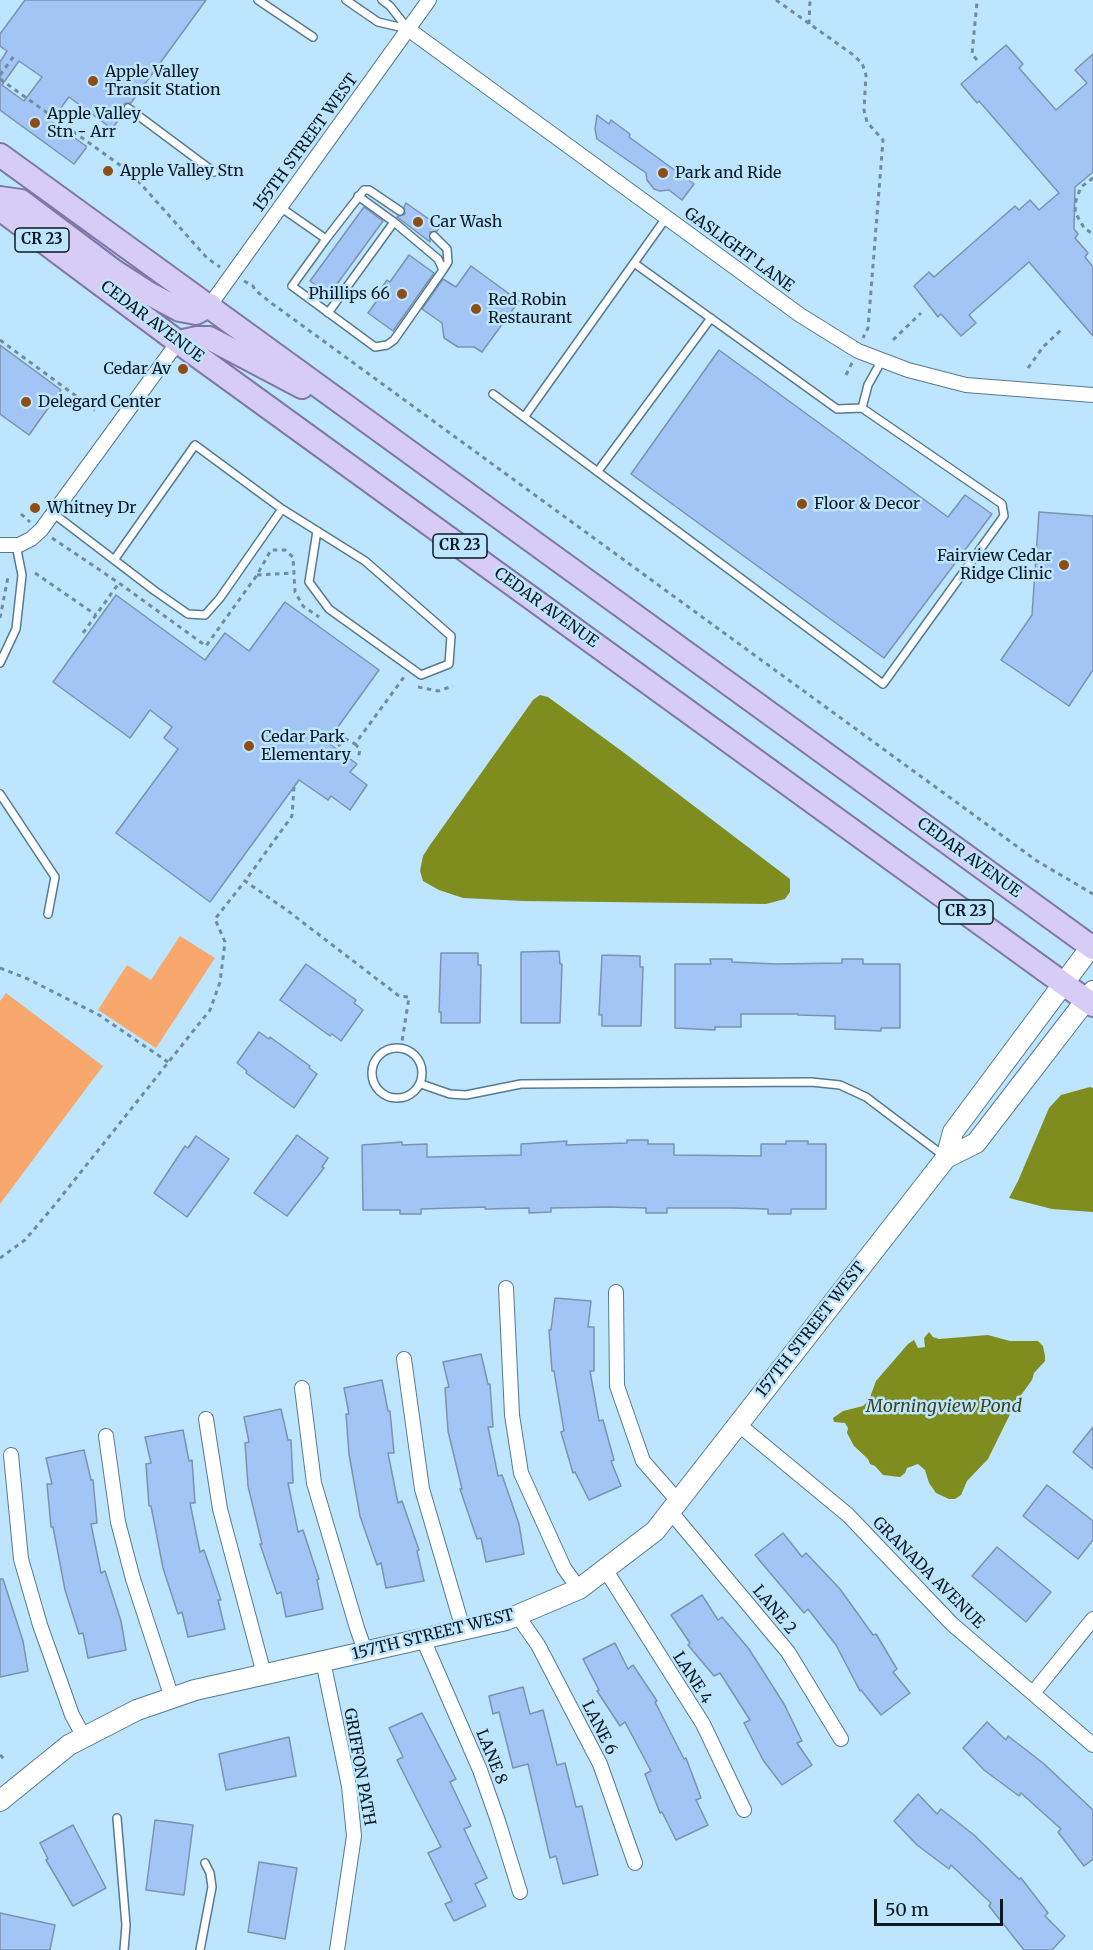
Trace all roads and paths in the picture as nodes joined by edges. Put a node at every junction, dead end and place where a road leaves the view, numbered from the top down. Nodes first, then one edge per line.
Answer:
1 (258, 0) edge
2 (346, 0) edge
3 (382, 0) edge
4 (429, 0) edge
5 (777, 0) edge
6 (810, 0) edge
7 (977, 2) dead end
8 (809, 24) junction
9 (408, 29) junction
10 (313, 37) dead end
11 (14, 56) dead end
12 (977, 60) dead end
13 (0, 75) edge
14 (0, 79) edge
15 (128, 108) dead end
16 (0, 155) edge
17 (214, 172) dead end
18 (1093, 178) edge
19 (358, 196) junction
20 (0, 198) edge
21 (280, 207) junction
22 (0, 209) edge
23 (400, 211) dead end
24 (666, 218) junction
25 (394, 222) junction
26 (1093, 234) edge
27 (434, 236) dead end
28 (326, 239) junction
29 (634, 262) junction
30 (443, 270) junction
31 (231, 275) junction
32 (210, 305) junction
33 (328, 313) junction
34 (921, 314) dead end
35 (711, 318) junction
36 (1062, 329) dead end
37 (893, 339) dead end
38 (0, 340) edge
39 (178, 342) junction
40 (858, 351) junction
41 (882, 360) junction
42 (1028, 368) dead end
43 (846, 375) dead end
44 (493, 394) dead end
45 (1093, 395) edge
46 (862, 408) junction
47 (95, 410) dead end
48 (525, 416) junction
49 (372, 423) junction
50 (598, 471) junction
51 (282, 509) junction
52 (54, 514) junction
53 (317, 531) junction
54 (0, 545) edge
55 (16, 545) junction
56 (114, 560) junction
57 (35, 573) dead end
58 (294, 573) dead end
59 (257, 575) dead end
60 (8, 576) dead end
61 (119, 583) dead end
62 (96, 615) junction
63 (0, 618) edge
64 (83, 633) dead end
65 (0, 663) edge
66 (404, 677) dead end
67 (354, 744) junction
68 (338, 746) dead end
69 (358, 760) dead end
70 (294, 786) dead end
71 (0, 794) edge
72 (245, 881) junction
73 (1093, 894) edge
74 (48, 914) dead end
75 (1092, 946) edge
76 (0, 968) edge
77 (1063, 983) junction
78 (1091, 999) edge
79 (401, 1048) junction
80 (168, 1062) junction
81 (421, 1084) junction
82 (946, 1158) junction
83 (0, 1258) edge
84 (506, 1288) dead end
85 (616, 1292) dead end
86 (404, 1359) dead end
87 (303, 1388) dead end
88 (206, 1419) dead end
89 (738, 1424) junction
90 (106, 1436) dead end
91 (11, 1455) dead end
92 (674, 1506) junction
93 (604, 1569) junction
94 (579, 1589) junction
95 (517, 1615) junction
96 (1093, 1619) edge
97 (463, 1629) junction
98 (423, 1639) junction
99 (365, 1651) junction
100 (323, 1661) junction
101 (264, 1674) junction
102 (1033, 1693) junction
103 (172, 1698) junction
104 (84, 1737) junction
105 (841, 1740) dead end
106 (1093, 1745) edge
107 (0, 1755) edge
108 (6, 1761) dead end
109 (2, 1794) edge
110 (744, 1810) dead end
111 (117, 1818) dead end
112 (205, 1863) dead end
113 (634, 1863) dead end
114 (520, 1892) dead end
115 (124, 1950) edge
116 (200, 1950) edge
117 (337, 1950) edge

1 - 10 lane
2 - 9 lane
3 - 9 lane
4 - 9 street, 155TH STREET WEST
5 - 8 path
6 - 8 path
7 - 12 path
8 - 40 path
9 - 21 street, 155TH STREET WEST
9 - 24 street, GASLIGHT LANE
11 - 13 path
14 - 31 path
15 - 17 lane
16 - 32 main road, CEDAR AVENUE / CR 23
18 - 26 path
19 - 23 lane
19 - 25 lane
19 - 28 lane
20 - 32 main road
21 - 28 lane
21 - 31 street, 155TH STREET WEST
22 - 39 main road, CEDAR AVENUE / CR 23
24 - 29 lane
24 - 40 street, GASLIGHT LANE
25 - 30 lane
25 - 33 lane
27 - 30 lane
28 - 33 lane
29 - 35 lane
29 - 48 lane
30 - 33 lane
31 - 32 street, 155TH STREET WEST
31 - 73 path
32 - 49 main road, CEDAR AVENUE / CR 23
34 - 37 path
35 - 46 lane
35 - 50 lane
36 - 42 path
38 - 47 path
39 - 49 main road
39 - 52 street
39 - 77 main road, CEDAR AVENUE / CR 23
40 - 41 street, GASLIGHT LANE
40 - 43 path
41 - 45 street, GASLIGHT LANE
41 - 46 lane
44 - 48 lane
46 - 50 lane
48 - 50 lane
49 - 75 main road, CEDAR AVENUE / CR 23
51 - 53 lane
51 - 56 lane
51 - 56 lane
52 - 55 street
52 - 56 lane
53 - 53 lane
54 - 55 street
55 - 65 lane
57 - 62 path
58 - 59 path
60 - 63 path
61 - 62 path
62 - 64 path
66 - 67 path
67 - 68 path
67 - 69 path
70 - 72 path
71 - 74 lane
72 - 79 path
72 - 80 path
75 - 77 street, 157TH STREET WEST
76 - 80 path
77 - 78 main road, CEDAR AVENUE / CR 23
77 - 82 street, 157TH STREET WEST
78 - 82 street, 157TH STREET WEST
79 - 81 lane
79 - 81 lane
80 - 83 path
81 - 82 lane
82 - 89 street, 157TH STREET WEST
84 - 94 street
85 - 92 street, LANE 2
86 - 97 street
87 - 99 street
88 - 101 street
89 - 92 street, 157TH STREET WEST
89 - 102 street, GRANADA AVENUE
90 - 103 street
91 - 104 street
92 - 93 street, 157TH STREET WEST
92 - 105 street, LANE 2
93 - 94 street, 157TH STREET WEST
93 - 110 street, LANE 4
94 - 95 street, 157TH STREET WEST
95 - 97 street, 157TH STREET WEST
95 - 113 street, LANE 6
96 - 102 street
97 - 98 street, 157TH STREET WEST
98 - 99 street, 157TH STREET WEST
98 - 114 street, LANE 8
99 - 100 street, 157TH STREET WEST
100 - 101 street, 157TH STREET WEST
100 - 117 street, GRIFFON PATH
101 - 103 street, 157TH STREET WEST
102 - 106 street, GRANADA AVENUE
103 - 104 street, 157TH STREET WEST
104 - 109 street, 157TH STREET WEST
107 - 108 path
111 - 115 lane
112 - 116 lane

